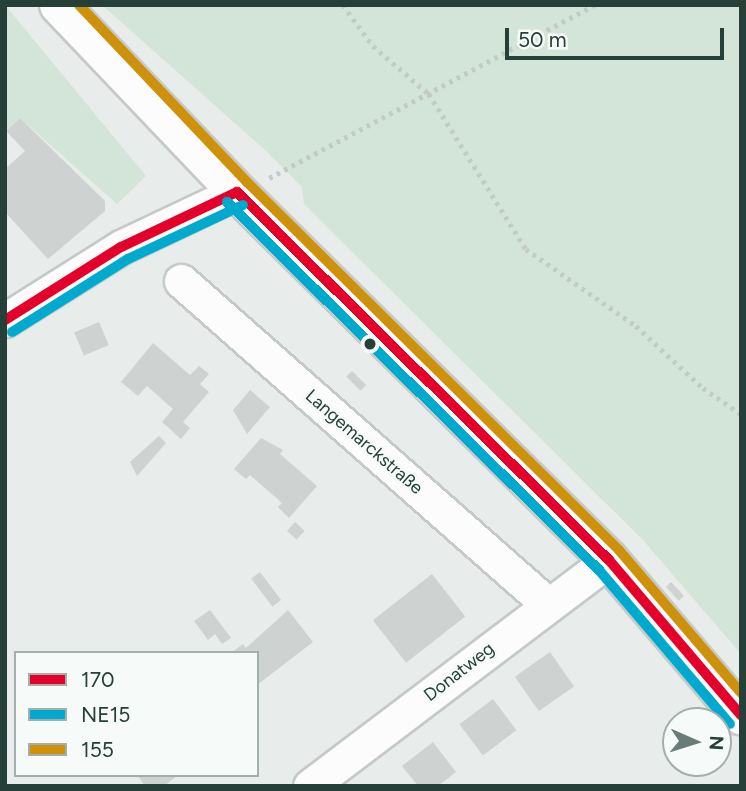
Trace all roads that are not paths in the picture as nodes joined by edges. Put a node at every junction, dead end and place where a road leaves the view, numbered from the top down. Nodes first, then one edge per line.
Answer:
1 (59, 5) edge
2 (237, 192) junction
3 (181, 281) dead end
4 (5, 320) edge
5 (609, 560) junction
6 (547, 604) junction
7 (741, 715) edge
8 (310, 786) edge

1 - 2 street
2 - 4 street
2 - 5 street
3 - 6 street, Langemarckstraße
5 - 6 street, Donatweg
5 - 7 street
6 - 8 street, Donatweg

